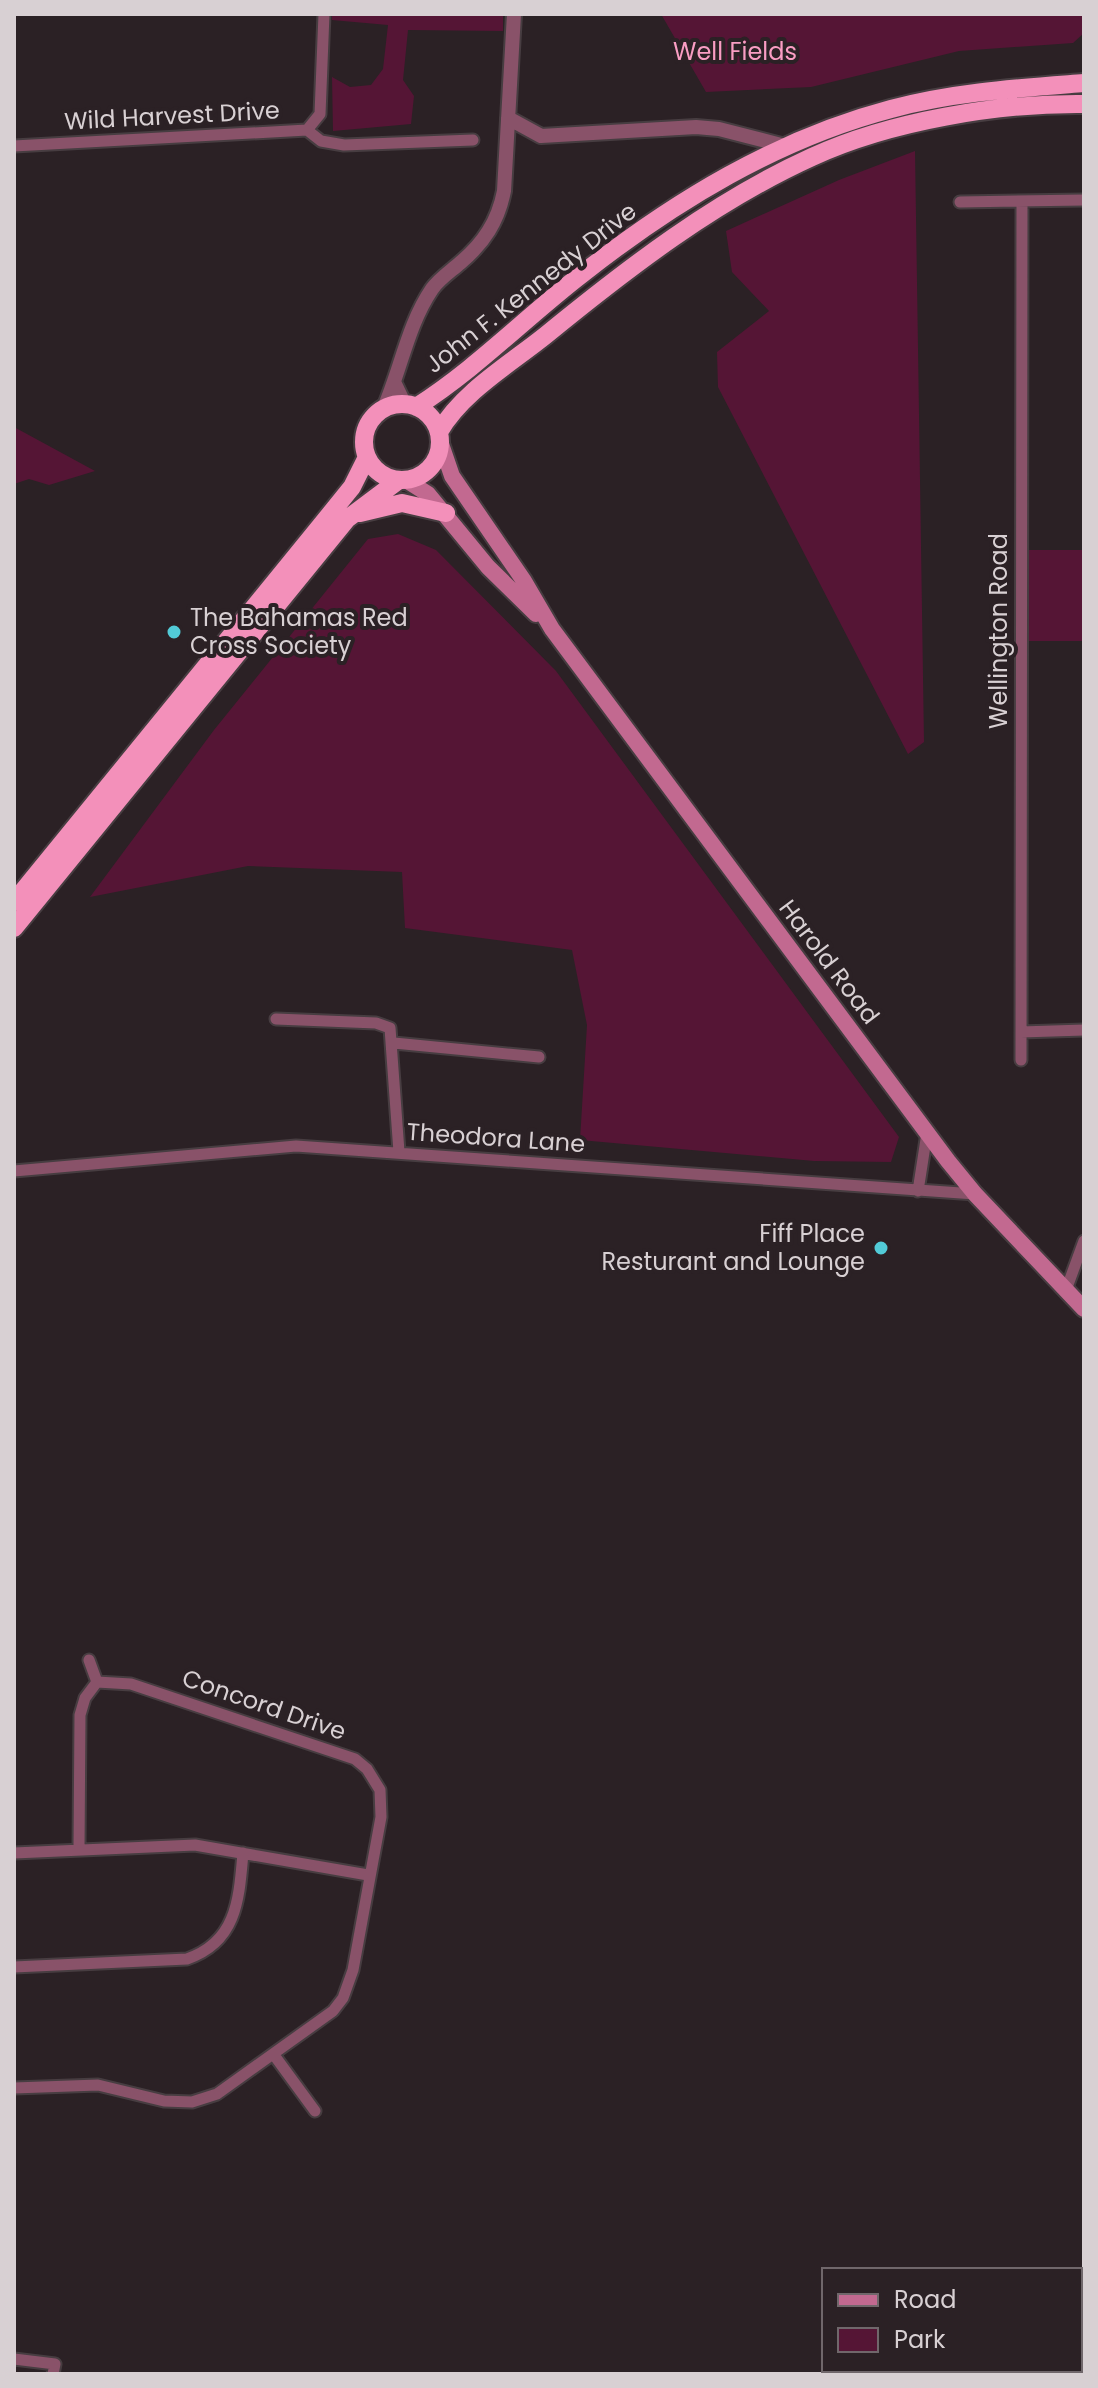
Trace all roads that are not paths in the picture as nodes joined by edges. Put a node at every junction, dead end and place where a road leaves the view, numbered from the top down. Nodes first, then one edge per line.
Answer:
1 (324, 14) edge
2 (514, 14) edge
3 (1084, 83) edge
4 (1084, 104) edge
5 (508, 118) junction
6 (307, 130) junction
7 (473, 140) dead end
8 (14, 146) edge
9 (785, 146) junction
10 (1084, 200) edge
11 (960, 202) dead end
12 (1022, 202) junction
13 (395, 384) junction
14 (410, 406) junction
15 (383, 410) junction
16 (439, 436) junction
17 (367, 457) junction
18 (403, 480) junction
19 (446, 513) junction
20 (347, 519) junction
21 (552, 629) junction
22 (14, 902) edge
23 (14, 928) edge
24 (276, 1019) dead end
25 (1084, 1030) edge
26 (1021, 1032) junction
27 (394, 1043) junction
28 (539, 1057) dead end
29 (1021, 1060) dead end
30 (927, 1133) junction
31 (399, 1152) junction
32 (14, 1171) edge
33 (918, 1191) junction
34 (975, 1194) junction
35 (1084, 1241) edge
36 (1066, 1290) junction
37 (1084, 1309) edge
38 (89, 1660) dead end
39 (97, 1682) junction
40 (79, 1848) junction
41 (14, 1853) edge
42 (243, 1853) junction
43 (368, 1875) junction
44 (14, 1967) edge
45 (274, 2055) junction
46 (14, 2088) edge
47 (315, 2111) dead end
48 (14, 2359) edge
49 (53, 2374) edge

1 - 6 street, Wild Harvest Drive
2 - 5 street
3 - 9 highway, John F. Kennedy Drive
4 - 16 highway, John F. Kennedy Drive
5 - 9 street
5 - 13 street
6 - 7 street
6 - 8 street, Wild Harvest Drive
9 - 14 highway, John F. Kennedy Drive
10 - 12 street
11 - 12 street
12 - 26 street, Wellington Road
13 - 14 street
13 - 15 street
14 - 15 highway, John F. Kennedy Drive
14 - 16 highway, John F. Kennedy Drive
15 - 17 highway
16 - 18 highway, John F. Kennedy Drive
16 - 21 main road, Harold Road
17 - 18 highway
17 - 22 highway
18 - 19 main road, Harold Road
18 - 20 highway, John F. Kennedy Drive
19 - 20 highway
19 - 21 main road, Harold Road
20 - 23 highway, John F. Kennedy Drive
21 - 30 main road, Harold Road
24 - 27 street
25 - 26 street
26 - 29 street, Wellington Road
27 - 28 street
27 - 31 street
30 - 33 street
30 - 34 main road, Harold Road
31 - 32 street, Theodora Lane
31 - 33 street, Theodora Lane
33 - 34 street, Theodora Lane
34 - 36 main road, Harold Road
35 - 36 street
36 - 37 main road, Harold Road
38 - 39 street
39 - 40 street
39 - 43 street, Concord Drive
40 - 41 street
40 - 42 street
42 - 43 street
42 - 44 street
43 - 45 street, Concord Drive
45 - 46 street, Concord Drive
45 - 47 street
48 - 49 street

